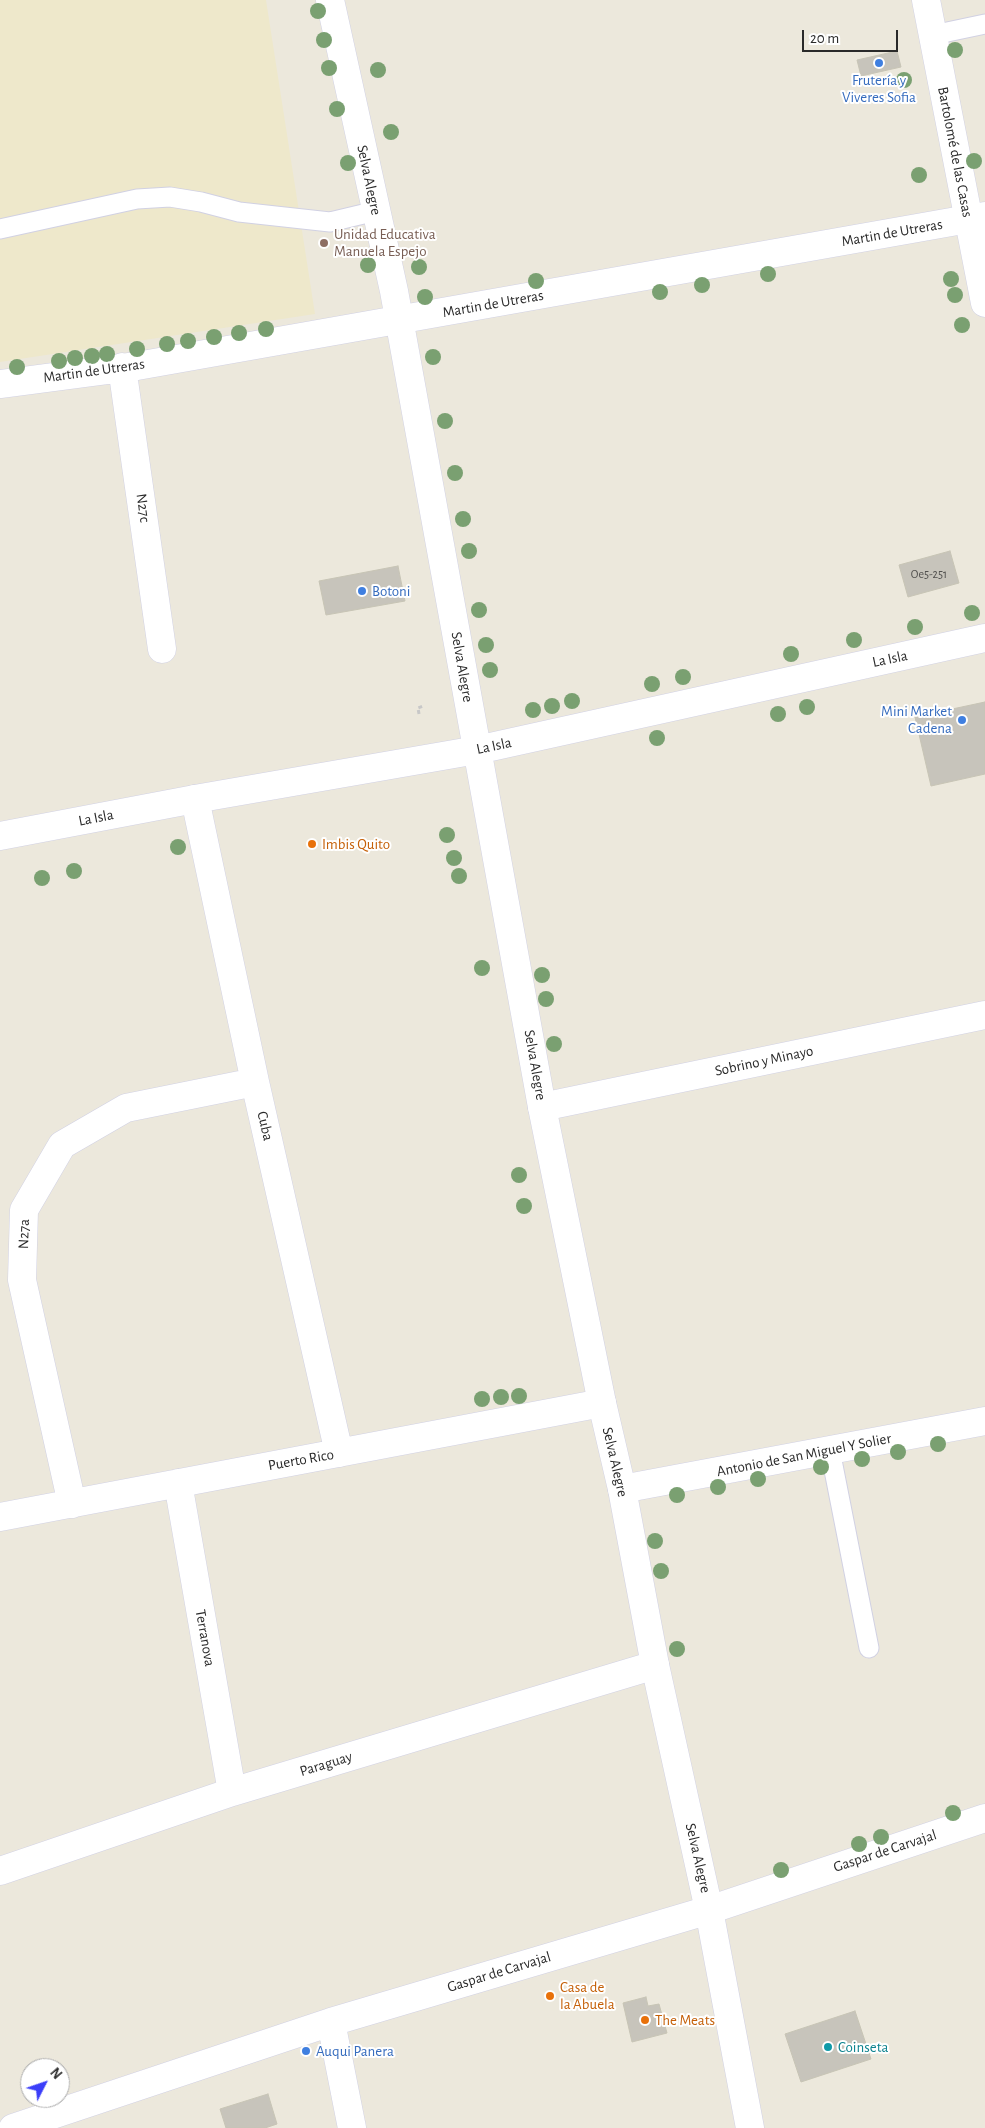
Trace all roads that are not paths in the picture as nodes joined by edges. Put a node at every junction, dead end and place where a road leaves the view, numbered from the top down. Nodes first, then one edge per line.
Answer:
1 (330, 0) edge
2 (926, 0) edge
3 (985, 24) edge
4 (933, 35) junction
5 (376, 211) junction
6 (977, 218) edge
7 (0, 229) edge
8 (985, 303) edge
9 (399, 320) junction
10 (122, 367) junction
11 (0, 384) edge
12 (985, 638) edge
13 (162, 649) dead end
14 (477, 750) junction
15 (195, 798) junction
16 (0, 836) edge
17 (985, 1015) edge
18 (255, 1082) junction
19 (542, 1107) junction
20 (602, 1403) junction
21 (985, 1420) edge
22 (830, 1450) junction
23 (339, 1453) junction
24 (178, 1484) junction
25 (622, 1488) junction
26 (72, 1504) junction
27 (0, 1517) edge
28 (869, 1648) dead end
29 (655, 1665) junction
30 (232, 1792) junction
31 (985, 1818) edge
32 (0, 1871) edge
33 (709, 1910) junction
34 (331, 2022) junction
35 (13, 2128) edge
36 (352, 2128) edge
37 (750, 2128) edge

1 - 5 street, Selva Alegre
2 - 4 street, Bartolomé de las Casas
3 - 4 lane
4 - 6 street, Bartolomé de las Casas
5 - 7 lane
5 - 9 street, Selva Alegre
6 - 8 street, Bartolomé de las Casas
6 - 9 street, Martin de Utreras
9 - 10 street, Martin de Utreras
9 - 14 street, Selva Alegre
10 - 11 street, Martin de Utreras
10 - 13 street, N27c
12 - 14 street, La Isla
14 - 15 street, La Isla
14 - 19 street, Selva Alegre
15 - 16 street, La Isla
15 - 18 street, Cuba
17 - 19 street, Sobrino y Minayo
18 - 23 street, Cuba
18 - 26 street, N27a
19 - 20 street, Selva Alegre
20 - 23 street, Puerto Rico
20 - 25 street, Selva Alegre
21 - 22 street, Antonio de San Miguel Y Solier
22 - 25 street, Antonio de San Miguel Y Solier
22 - 28 lane
23 - 24 street, Puerto Rico
24 - 26 street, Puerto Rico
24 - 30 street, Terranova
25 - 29 street, Selva Alegre
26 - 27 street, Puerto Rico
29 - 30 street, Paraguay
29 - 33 street, Selva Alegre
30 - 32 street, Paraguay
31 - 33 street, Gaspar de Carvajal
33 - 34 street, Gaspar de Carvajal
33 - 37 street, Selva Alegre
34 - 35 street, Gaspar de Carvajal
34 - 36 street

